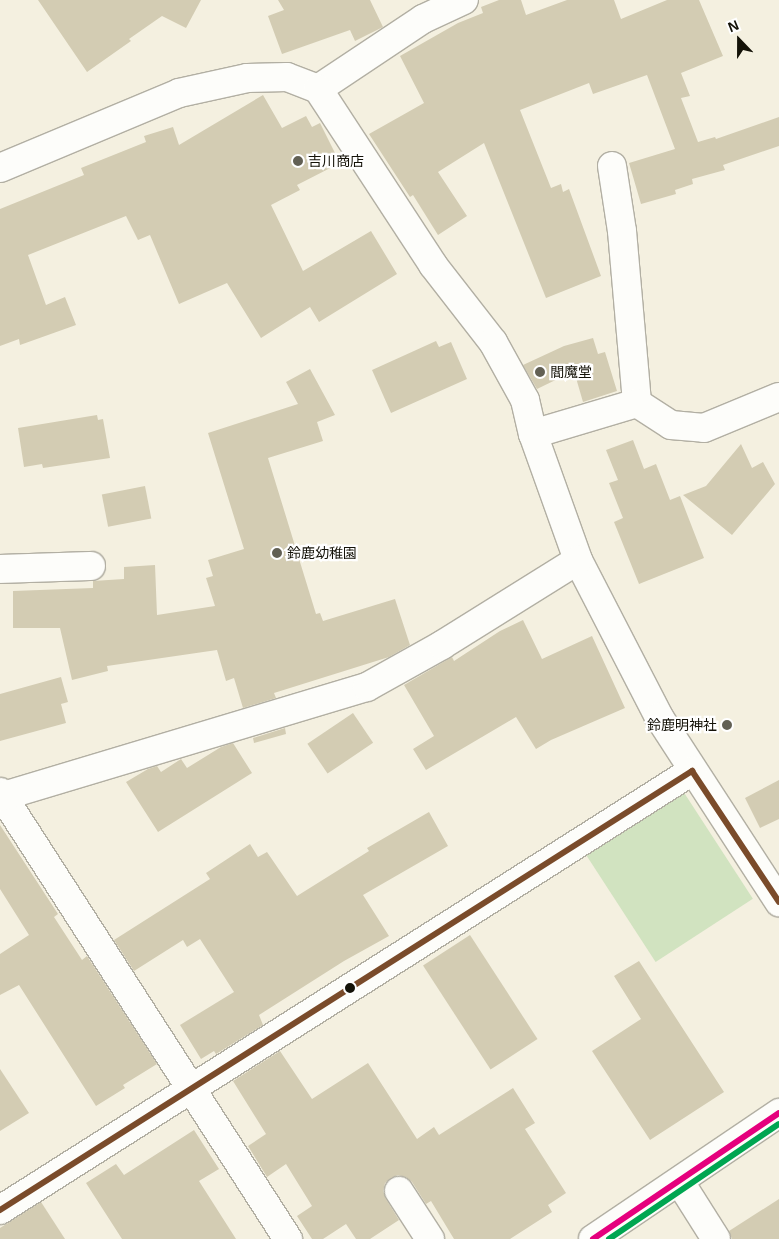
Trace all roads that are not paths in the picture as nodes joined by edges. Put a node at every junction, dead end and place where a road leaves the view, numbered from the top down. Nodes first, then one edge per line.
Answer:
1 (464, 0) edge
2 (422, 10) edge
3 (318, 89) junction
4 (612, 166) dead end
5 (0, 168) edge
6 (779, 397) edge
7 (637, 402) junction
8 (533, 434) junction
9 (578, 560) junction
10 (91, 566) dead end
11 (0, 569) edge
12 (692, 771) junction
13 (1, 795) edge
14 (779, 902) edge
15 (192, 1088) junction
16 (779, 1113) edge
17 (680, 1182) junction
18 (399, 1192) dead end
19 (1, 1209) edge
20 (288, 1239) edge
21 (430, 1239) edge
22 (593, 1239) edge
23 (716, 1239) edge

1 - 2 street
2 - 3 street
3 - 5 street
3 - 8 street
4 - 7 street
6 - 7 street
7 - 8 street
8 - 9 street
9 - 12 street
9 - 13 street
10 - 11 street
12 - 14 street
12 - 15 street
13 - 15 street
15 - 19 street
15 - 20 street
16 - 17 street
17 - 22 street
17 - 23 street
18 - 21 street

